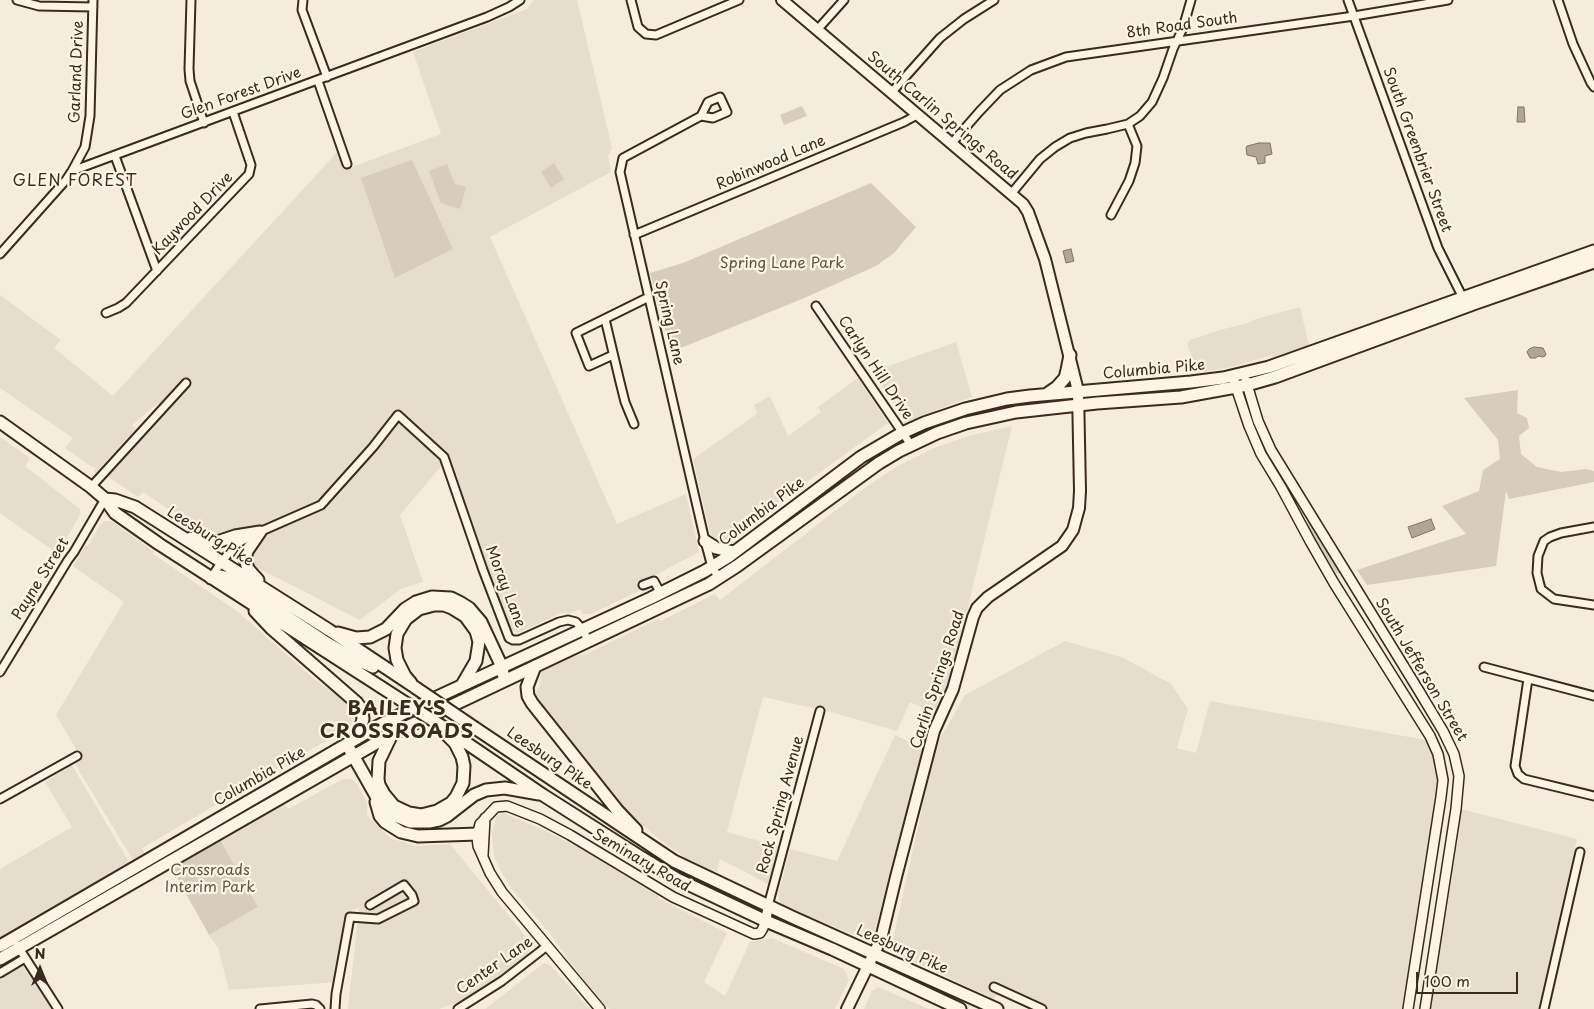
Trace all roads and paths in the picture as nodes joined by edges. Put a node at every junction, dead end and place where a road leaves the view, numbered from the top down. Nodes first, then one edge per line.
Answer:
1 (17, 0) edge
2 (191, 0) edge
3 (303, 0) edge
4 (520, 0) edge
5 (631, 0) edge
6 (739, 0) edge
7 (782, 0) edge
8 (844, 0) edge
9 (994, 0) edge
10 (1191, 0) edge
11 (1348, 0) edge
12 (1448, 0) edge
13 (1558, 0) edge
14 (93, 4) edge
15 (1354, 16) junction
16 (817, 30) junction
17 (1177, 40) junction
18 (327, 77) junction
19 (318, 80) junction
20 (1594, 87) edge
21 (891, 93) junction
22 (233, 112) junction
23 (917, 115) junction
24 (701, 116) dead end
25 (204, 123) junction
26 (1128, 124) junction
27 (952, 144) junction
28 (115, 156) junction
29 (346, 164) dead end
30 (72, 171) junction
31 (1011, 194) junction
32 (1111, 216) dead end
33 (634, 235) junction
34 (1594, 251) edge
35 (0, 254) edge
36 (1594, 262) edge
37 (157, 271) junction
38 (1049, 277) joint
39 (649, 297) junction
40 (1465, 302) junction
41 (816, 306) dead end
42 (106, 313) dead end
43 (605, 319) junction
44 (613, 355) junction
45 (1070, 355) junction
46 (1238, 375) junction
47 (186, 383) dead end
48 (1242, 386) junction
49 (1078, 392) junction
50 (1047, 394) junction
51 (1079, 405) junction
52 (0, 422) edge
53 (634, 424) dead end
54 (902, 433) junction
55 (911, 445) junction
56 (91, 487) junction
57 (105, 499) junction
58 (1594, 527) edge
59 (260, 532) junction
60 (181, 536) junction
61 (705, 541) junction
62 (734, 552) junction
63 (222, 562) junction
64 (712, 567) junction
65 (211, 578) junction
66 (719, 578) junction
67 (643, 585) dead end
68 (661, 594) junction
69 (274, 595) junction
70 (248, 602) junction
71 (1594, 605) edge
72 (329, 630) junction
73 (583, 630) junction
74 (588, 641) junction
75 (502, 666) junction
76 (535, 666) junction
77 (1484, 667) dead end
78 (0, 672) edge
79 (402, 677) junction
80 (1528, 679) junction
81 (500, 682) junction
82 (460, 686) junction
83 (1594, 696) edge
84 (820, 711) dead end
85 (440, 726) junction
86 (392, 734) junction
87 (351, 741) junction
88 (77, 756) dead end
89 (352, 756) junction
90 (543, 794) junction
91 (375, 795) junction
92 (1594, 796) edge
93 (0, 799) edge
94 (485, 818) junction
95 (478, 834) junction
96 (1580, 852) dead end
97 (483, 855) junction
98 (674, 861) junction
99 (370, 905) dead end
100 (768, 906) junction
101 (766, 921) junction
102 (12, 938) junction
103 (0, 946) edge
104 (547, 946) junction
105 (22, 953) junction
106 (874, 955) junction
107 (0, 959) edge
108 (868, 967) junction
109 (0, 973) edge
110 (994, 987) dead end
111 (58, 1009) edge
112 (260, 1009) edge
113 (320, 1009) edge
114 (335, 1009) edge
115 (458, 1009) edge
116 (600, 1009) edge
117 (847, 1009) edge
118 (960, 1009) edge
119 (997, 1009) edge
120 (1042, 1009) edge
121 (1408, 1009) edge
122 (1425, 1009) edge
123 (1544, 1009) edge

1 - 14 street
2 - 25 street
3 - 18 street
4 - 18 street, Glen Forest Drive
5 - 6 street
7 - 16 main road, South Carlin Springs Road
8 - 16 street
9 - 21 street
10 - 17 street
11 - 15 street, South Greenbrier Street
12 - 15 street, 8th Road South
13 - 20 street
14 - 30 street, Garland Drive
15 - 17 street, 8th Road South
15 - 40 street, South Greenbrier Street
16 - 21 main road, South Carlin Springs Road
17 - 26 street
17 - 27 street, 8th Road South
18 - 19 street, Glen Forest Drive
19 - 22 street, Glen Forest Drive
19 - 29 street
21 - 23 main road, South Carlin Springs Road
22 - 25 street, Glen Forest Drive
22 - 37 street, Kaywood Drive
23 - 27 main road, South Carlin Springs Road
23 - 33 street, Robinwood Lane
24 - 33 street, Spring Lane
25 - 28 street, Glen Forest Drive
26 - 31 street
26 - 32 street
27 - 31 main road, South Carlin Springs Road
28 - 30 street, Glen Forest Drive
28 - 37 street
30 - 35 street
31 - 38 main road, South Carlin Springs Road
33 - 39 street, Spring Lane
34 - 40 main road, Columbia Pike
36 - 40 main road, Columbia Pike
37 - 42 street, Kaywood Drive
38 - 45 main road, Carlin Springs Road
39 - 43 street
39 - 61 street, Spring Lane
40 - 46 main road, Columbia Pike
40 - 48 main road, Columbia Pike
41 - 54 street, Carlyn Hill Drive
43 - 44 street
43 - 44 street
44 - 53 street
45 - 49 main road, Carlin Springs Road
45 - 50 main road
46 - 48 street, South Jefferson Street
46 - 49 main road, Columbia Pike
47 - 56 street
48 - 51 main road, Columbia Pike
48 - 121 street, South Jefferson Street
48 - 122 street, South Jefferson Street
49 - 50 main road, Columbia Pike
49 - 51 main road, Carlin Springs Road
50 - 54 main road, Columbia Pike
51 - 55 main road, Columbia Pike
51 - 106 main road, Carlin Springs Road
52 - 56 main road, Leesburg Pike
54 - 55 street, Carlyn Hill Drive
54 - 62 main road, Columbia Pike
55 - 66 main road, Columbia Pike
56 - 57 main road, Leesburg Pike
57 - 60 main road, Leesburg Pike
57 - 65 main road, Leesburg Pike
57 - 78 street, Payne Street
58 - 71 street
59 - 60 main road
59 - 63 street
59 - 69 main road
59 - 73 street, Moray Lane
60 - 63 main road, Leesburg Pike
61 - 62 main road
61 - 64 street, Spring Lane
62 - 64 main road, Columbia Pike
63 - 65 street
63 - 69 main road, Leesburg Pike
64 - 66 street, Spring Lane
64 - 68 main road, Columbia Pike
65 - 70 main road, Leesburg Pike
65 - 79 main road
66 - 74 main road, Columbia Pike
67 - 68 street
68 - 73 main road, Columbia Pike
69 - 72 main road, Leesburg Pike
70 - 85 main road, Leesburg Pike, bridge
70 - 87 main road
72 - 75 main road
72 - 79 main road, Leesburg Pike
73 - 74 street
73 - 75 main road, Columbia Pike
74 - 76 main road, Columbia Pike
75 - 81 main road
75 - 82 main road, Columbia Pike
76 - 81 main road, Columbia Pike
76 - 98 main road
77 - 80 street
79 - 82 main road
79 - 98 main road, Leesburg Pike, bridge
80 - 83 street
80 - 92 street
81 - 86 main road, Columbia Pike
82 - 87 main road, Columbia Pike
84 - 100 street, Rock Spring Avenue
85 - 86 main road
85 - 90 main road, Leesburg Pike
86 - 89 main road, Columbia Pike
87 - 89 main road
87 - 102 main road, Columbia Pike
88 - 93 street
89 - 91 main road
89 - 105 main road, Columbia Pike
90 - 91 main road
90 - 101 main road, Leesburg Pike
91 - 95 main road
94 - 95 street
94 - 97 street
94 - 101 street, Seminary Road
95 - 97 street
96 - 123 street
97 - 104 street
98 - 100 main road, Leesburg Pike
99 - 114 street
100 - 101 street
100 - 106 main road, Leesburg Pike
101 - 108 main road, Leesburg Pike
102 - 103 main road, Columbia Pike
102 - 105 street
104 - 115 street, Center Lane
104 - 116 street
105 - 107 main road, Columbia Pike
105 - 109 street
105 - 111 street
106 - 108 main road, Carlin Springs Road
106 - 119 main road, Leesburg Pike
108 - 117 main road, Carlin Springs Road
108 - 118 main road, Leesburg Pike
110 - 120 street
112 - 113 street

